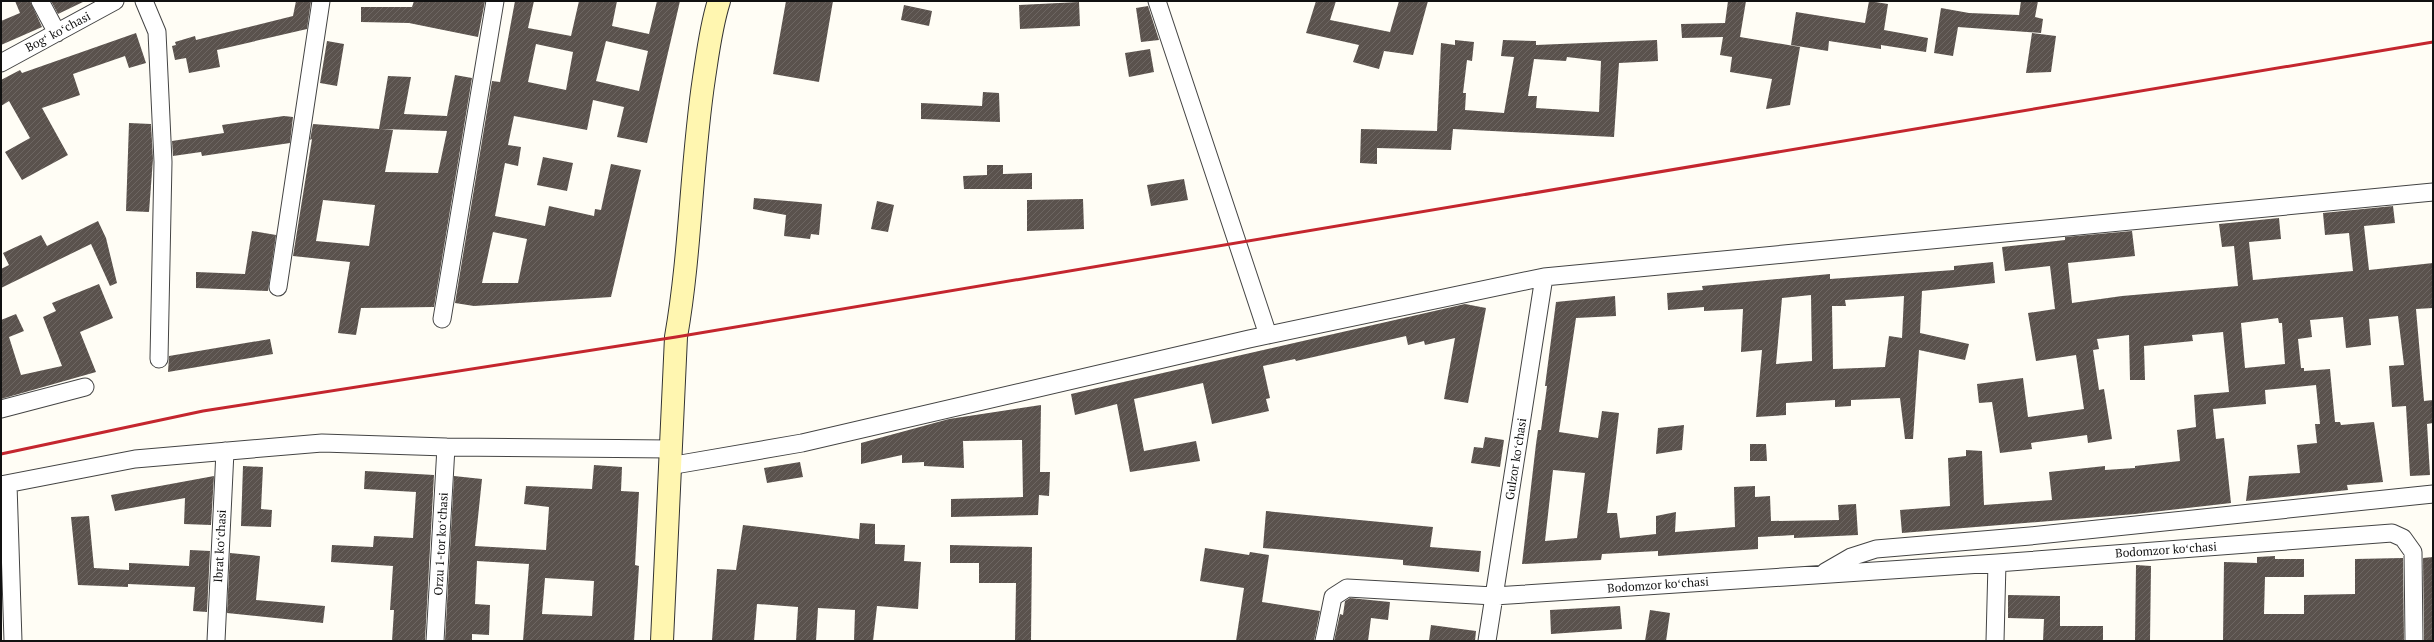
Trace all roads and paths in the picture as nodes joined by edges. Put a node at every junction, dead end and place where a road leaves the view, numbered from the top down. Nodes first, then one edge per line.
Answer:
1 (40, 1) edge
2 (115, 1) edge
3 (144, 1) edge
4 (321, 1) edge
5 (496, 1) edge
6 (719, 1) edge
7 (1157, 1) edge
8 (56, 33) junction
9 (1, 63) edge
10 (2433, 192) edge
11 (1544, 277) junction
12 (278, 287) dead end
13 (442, 318) dead end
14 (1268, 335) junction
15 (159, 359) dead end
16 (85, 387) dead end
17 (1, 409) edge
18 (446, 447) junction
19 (225, 451) junction
20 (670, 458) junction
21 (5, 485) edge
22 (2433, 494) edge
23 (1996, 563) junction
24 (1822, 574) junction
25 (1494, 596) junction
26 (13, 641) edge
27 (216, 641) edge
28 (435, 641) edge
29 (662, 641) edge
30 (1324, 641) edge
31 (1487, 641) edge
32 (1995, 641) edge
33 (2414, 641) edge

1 - 8 street
2 - 8 street, Bogʻ koʻchasi
3 - 15 street
4 - 12 street
5 - 13 street
6 - 20 main road
7 - 14 street
8 - 9 street, Bogʻ koʻchasi
10 - 11 street
11 - 14 street
11 - 25 street, Gulzor koʻchasi
14 - 20 street
16 - 17 street
18 - 19 street
18 - 20 street
18 - 28 street, Orzu 1-tor koʻchasi
19 - 21 street
19 - 27 street, Ibrat koʻchasi
20 - 29 main road
21 - 26 street
22 - 24 street, Bodomzor koʻchasi
23 - 24 street, Bodomzor koʻchasi
23 - 32 street
23 - 33 street, Bodomzor koʻchasi
24 - 25 street, Bodomzor koʻchasi
25 - 30 street, Bodomzor koʻchasi
25 - 31 street, Gulzor koʻchasi

